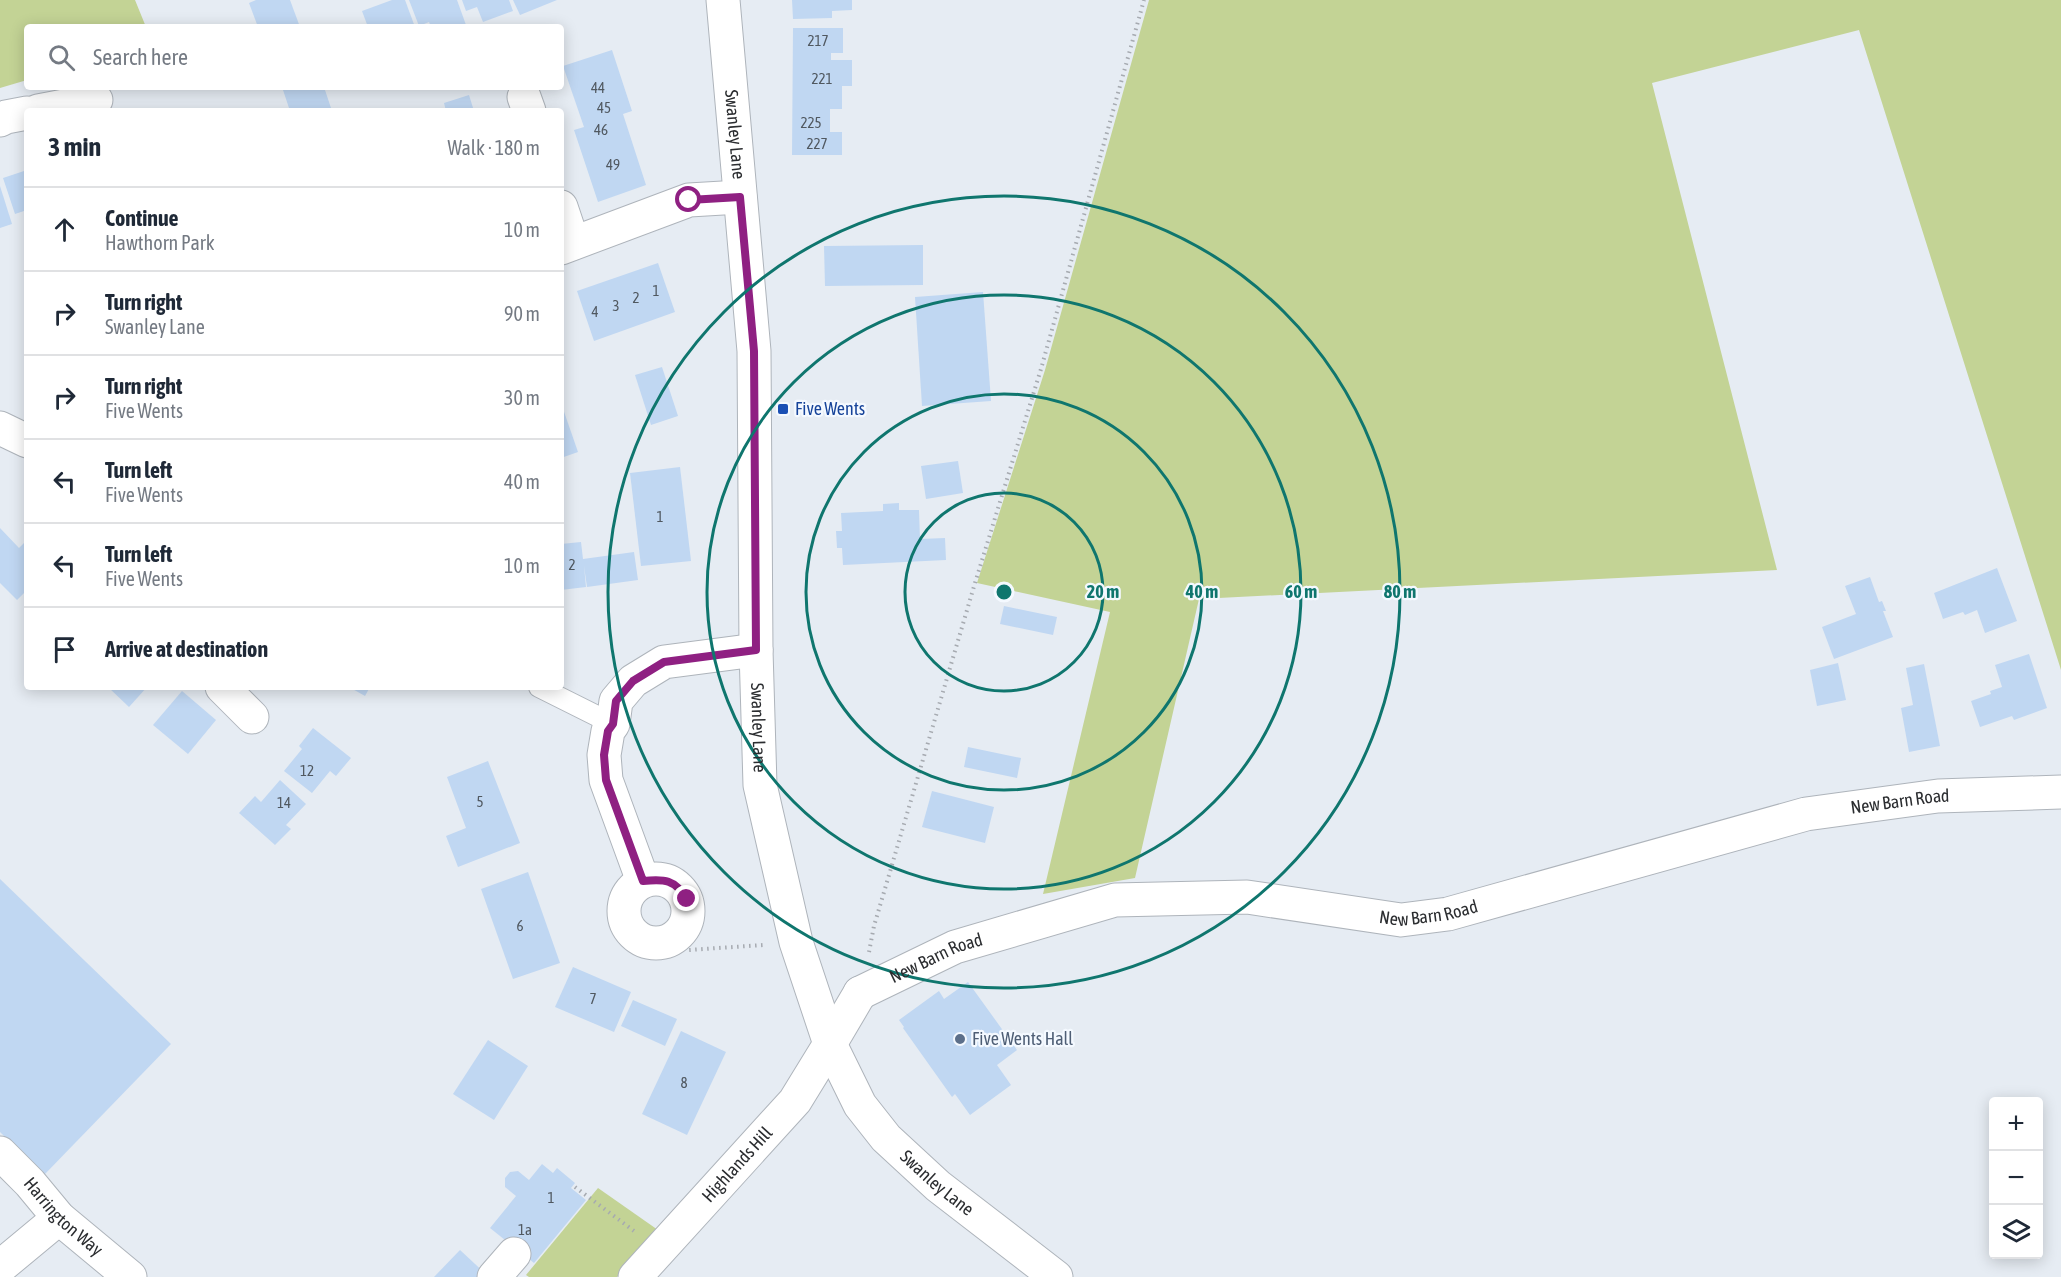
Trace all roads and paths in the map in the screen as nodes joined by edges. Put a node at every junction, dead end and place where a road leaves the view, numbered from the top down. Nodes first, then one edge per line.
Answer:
1 (723, 0) edge
2 (1144, 0) edge
3 (96, 100) dead end
4 (54, 108) edge
5 (24, 114) edge
6 (0, 120) edge
7 (740, 197) junction
8 (564, 226) edge
9 (567, 245) edge
10 (0, 428) edge
11 (24, 440) edge
12 (756, 650) junction
13 (225, 690) edge
14 (545, 690) edge
15 (252, 717) dead end
16 (613, 724) junction
17 (2061, 792) edge
18 (643, 881) junction
19 (874, 926) dead end
20 (678, 936) junction
21 (796, 942) junction
22 (830, 1044) junction
23 (0, 1153) edge
24 (574, 1187) dead end
25 (59, 1218) junction
26 (659, 1249) junction
27 (0, 1267) edge
28 (130, 1277) edge
29 (635, 1277) edge
30 (1056, 1277) edge

1 - 7 street, Swanley Lane
2 - 19 path
3 - 4 street
5 - 6 street
7 - 9 street
7 - 12 street, Swanley Lane
8 - 9 street
10 - 11 street
12 - 16 street
12 - 21 street, Swanley Lane
13 - 15 street
14 - 16 lane
16 - 18 street
17 - 22 street, New Barn Road
18 - 20 street
18 - 20 street
20 - 21 path
21 - 22 street, Swanley Lane
22 - 26 street, Highlands Hill
22 - 30 street, Swanley Lane
23 - 25 street, Harrington Way
24 - 26 path
25 - 27 street
25 - 28 street, Harrington Way
26 - 29 street, Highlands Hill

